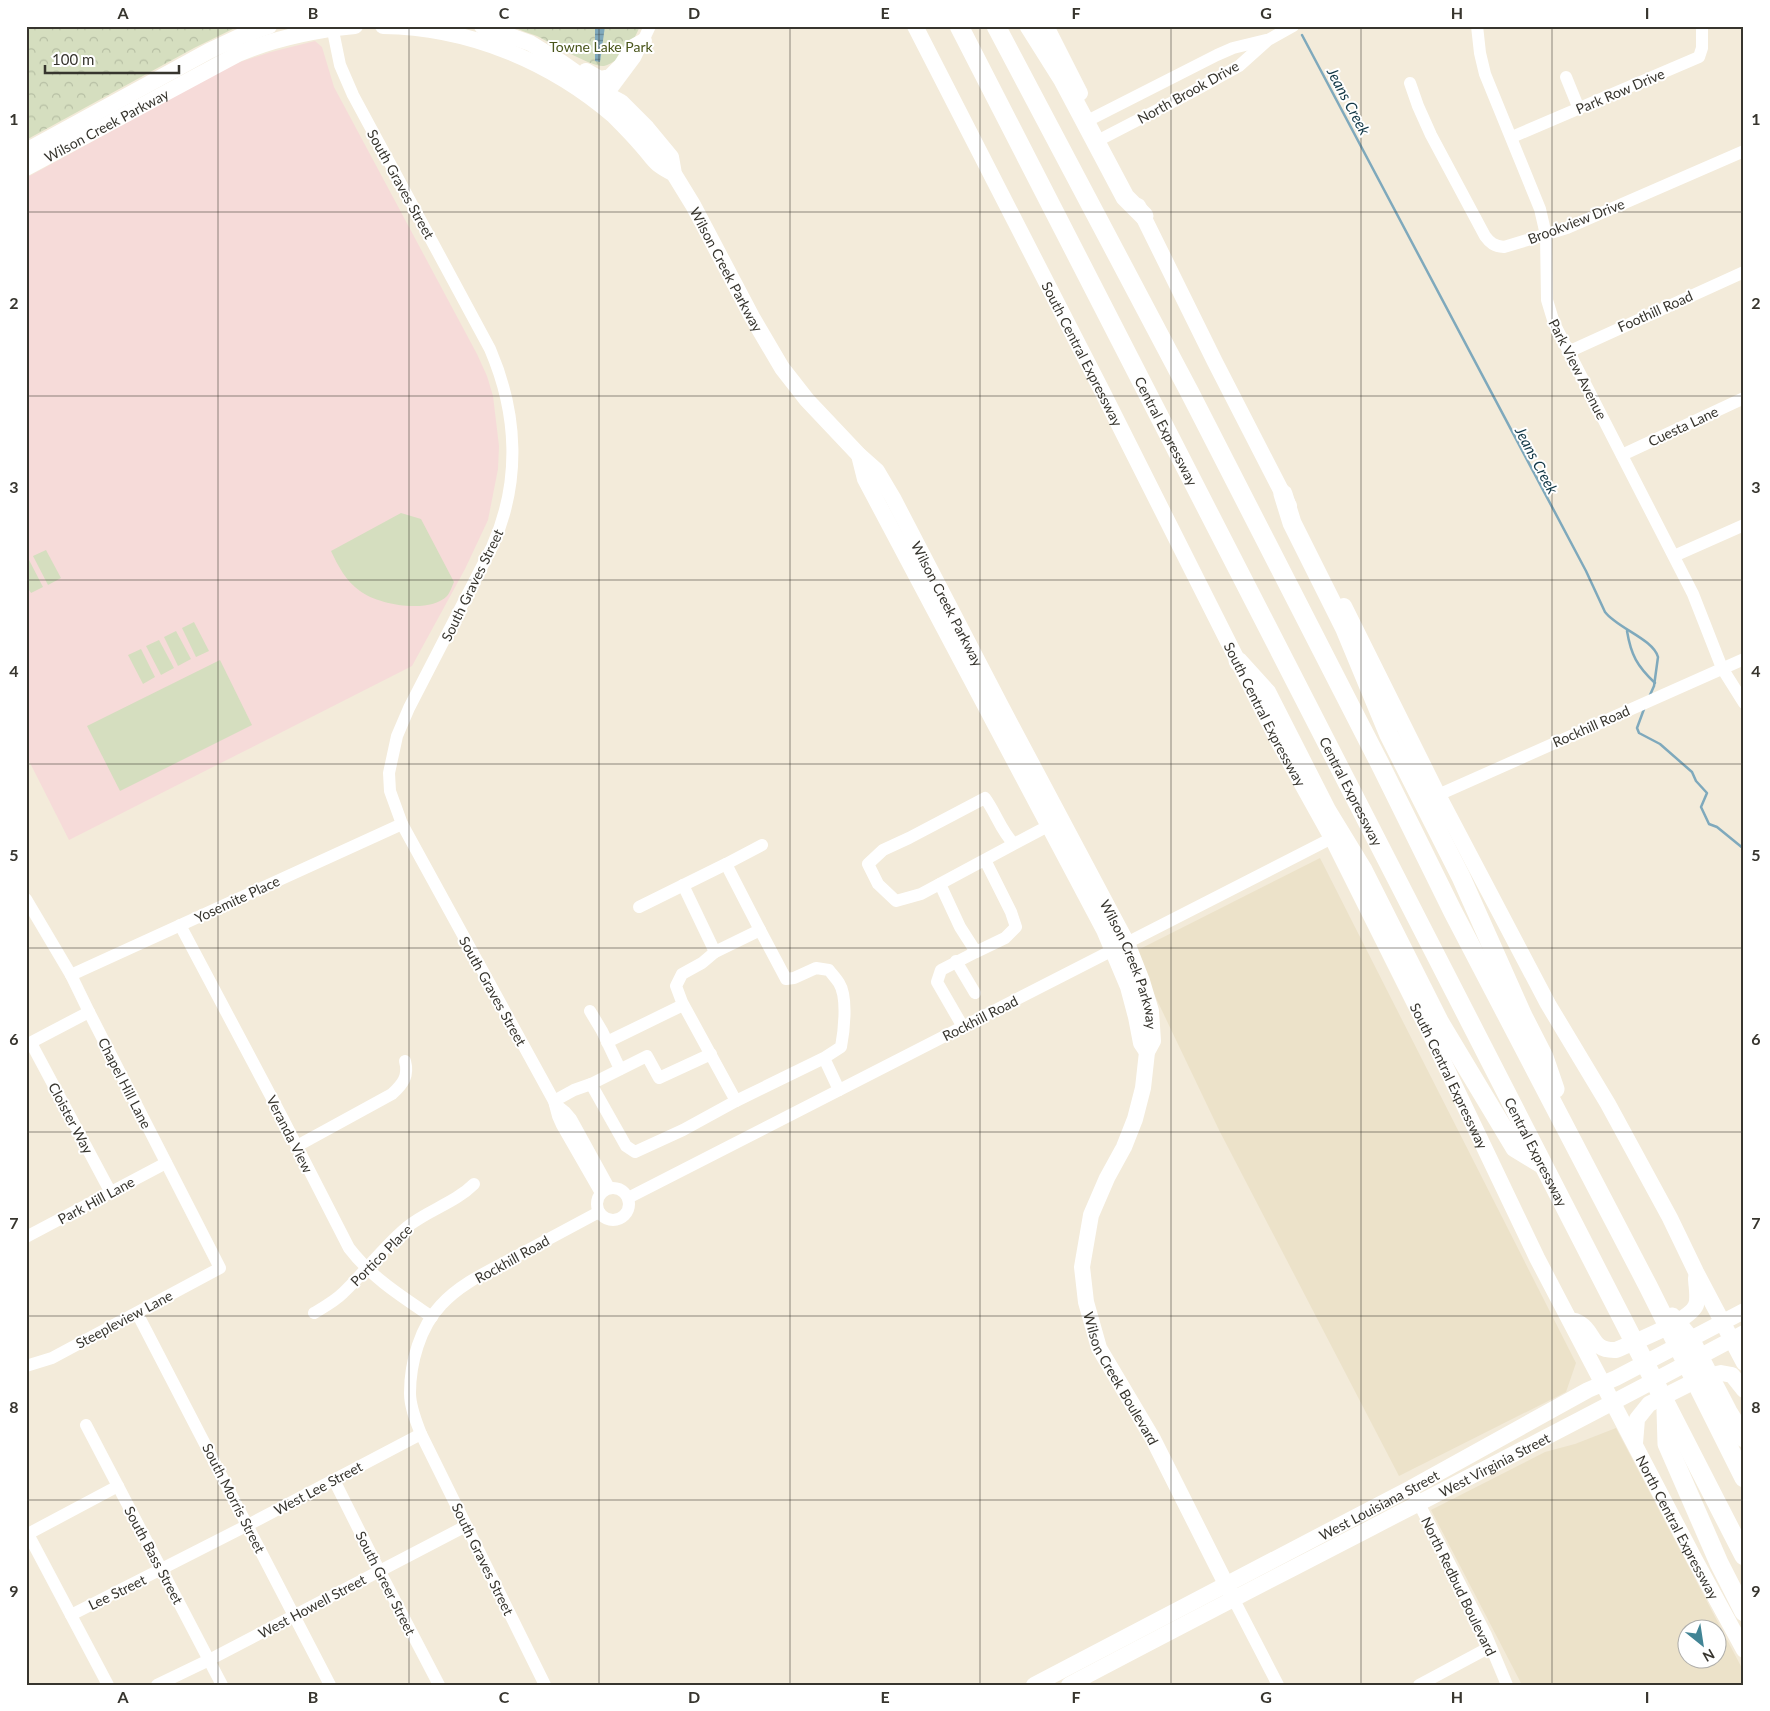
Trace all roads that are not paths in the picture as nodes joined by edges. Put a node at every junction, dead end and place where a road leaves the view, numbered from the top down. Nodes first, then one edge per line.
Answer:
1 (269, 26) edge
2 (355, 26) edge
3 (383, 26) edge
4 (482, 26) edge
5 (915, 26) edge
6 (959, 26) edge
7 (996, 26) edge
8 (1029, 26) edge
9 (1046, 26) edge
10 (1293, 26) edge
11 (1478, 26) edge
12 (1702, 26) edge
13 (332, 27) edge
14 (647, 33) edge
15 (509, 35) junction
16 (241, 36) junction
17 (1268, 40) junction
18 (1179, 74) junction
19 (1566, 77) dead end
20 (1410, 83) dead end
21 (174, 88) junction
22 (1190, 94) junction
23 (604, 100) junction
24 (1579, 109) junction
25 (1093, 118) junction
26 (1103, 138) junction
27 (1512, 138) junction
28 (26, 151) edge
29 (1744, 151) edge
30 (26, 168) edge
31 (1144, 216) junction
32 (1546, 235) junction
33 (1744, 272) edge
34 (1568, 352) junction
35 (1744, 398) edge
36 (858, 454) junction
37 (1622, 455) junction
38 (1283, 494) junction
39 (1744, 525) edge
40 (1674, 556) junction
41 (1744, 659) edge
42 (1238, 661) junction
43 (1722, 668) junction
44 (1744, 704) edge
45 (1438, 795) junction
46 (402, 824) junction
47 (1050, 825) junction
48 (1332, 838) junction
49 (1014, 844) junction
50 (762, 845) dead end
51 (985, 860) junction
52 (726, 864) junction
53 (940, 884) junction
54 (683, 885) junction
55 (28, 907) edge
56 (639, 907) dead end
57 (180, 925) junction
58 (760, 930) junction
59 (1121, 946) junction
60 (714, 952) junction
61 (976, 952) junction
62 (956, 961) junction
63 (71, 975) junction
64 (975, 993) dead end
65 (683, 1005) junction
66 (590, 1011) dead end
67 (89, 1012) junction
68 (963, 1027) junction
69 (607, 1042) junction
70 (29, 1044) edge
71 (1147, 1052) joint
72 (711, 1054) junction
73 (824, 1058) junction
74 (405, 1061) dead end
75 (620, 1069) junction
76 (591, 1084) junction
77 (839, 1090) junction
78 (736, 1101) junction
79 (555, 1102) junction
80 (297, 1146) junction
81 (1578, 1154) junction
82 (166, 1163) junction
83 (1543, 1165) junction
84 (474, 1184) dead end
85 (605, 1191) junction
86 (111, 1193) junction
87 (628, 1198) junction
88 (599, 1212) junction
89 (26, 1237) edge
90 (220, 1268) joint
91 (366, 1268) junction
92 (1696, 1272) junction
93 (1744, 1311) edge
94 (137, 1313) junction
95 (314, 1313) dead end
96 (432, 1317) junction
97 (1568, 1318) junction
98 (1722, 1322) junction
99 (1738, 1337) edge
100 (1744, 1363) edge
101 (26, 1366) edge
102 (1603, 1383) junction
103 (1744, 1390) edge
104 (1614, 1403) junction
105 (1721, 1415) junction
106 (86, 1425) dead end
107 (421, 1434) junction
108 (1744, 1438) edge
109 (1675, 1440) junction
110 (1635, 1444) junction
111 (1744, 1478) edge
112 (334, 1480) junction
113 (118, 1486) junction
114 (1411, 1488) junction
115 (1419, 1503) junction
116 (248, 1526) junction
117 (466, 1526) junction
118 (27, 1534) edge
119 (1744, 1556) edge
120 (162, 1570) junction
121 (379, 1570) junction
122 (1230, 1591) junction
123 (1744, 1612) edge
124 (71, 1615) junction
125 (294, 1615) junction
126 (1490, 1647) junction
127 (1744, 1650) edge
128 (209, 1660) junction
129 (1065, 1681) edge
130 (108, 1685) edge
131 (157, 1685) edge
132 (222, 1685) edge
133 (330, 1685) edge
134 (439, 1685) edge
135 (546, 1685) edge
136 (1034, 1685) edge
137 (1278, 1685) edge
138 (1419, 1685) edge
139 (1506, 1685) edge

1 - 16 main road, Wilson Creek Parkway
2 - 13 main road, Wilson Creek Parkway
3 - 23 main road, Wilson Creek Parkway
4 - 15 main road, Wilson Creek Parkway
5 - 42 main road, South Central Expressway
6 - 83 highway, Central Expressway
7 - 81 highway
8 - 31 highway
9 - 25 main road
10 - 17 street, North Brook Drive
11 - 27 street, Park View Avenue
12 - 24 street, Park Row Drive
13 - 21 main road, Wilson Creek Parkway
13 - 46 street, South Graves Street
14 - 15 main road
14 - 23 street
15 - 23 main road, Wilson Creek Parkway
16 - 21 main road
16 - 28 main road, Wilson Creek Parkway
17 - 18 street, North Brook Drive
17 - 22 street, North Brook Drive
18 - 22 street
18 - 25 street, North Brook Drive
19 - 24 street
20 - 32 street, Brookview Drive
21 - 30 main road, Wilson Creek Parkway
22 - 26 street, North Brook Drive
23 - 36 main road, Wilson Creek Parkway
24 - 27 street, Park Row Drive
25 - 26 main road
26 - 31 main road
27 - 32 street, Park View Avenue
29 - 32 street, Brookview Drive
31 - 38 main road
32 - 34 street, Park View Avenue
33 - 34 street, Foothill Road
34 - 37 street, Park View Avenue
35 - 37 street, Cuesta Lane
36 - 47 main road, Wilson Creek Parkway
36 - 59 main road, Wilson Creek Parkway
37 - 40 street, Park View Avenue
38 - 45 main road
38 - 81 highway
39 - 40 street
40 - 43 street, Park View Avenue
41 - 43 street, Rockhill Road
42 - 48 main road, South Central Expressway
42 - 83 highway
43 - 44 street, Park View Avenue
43 - 45 street, Rockhill Road
45 - 92 main road
46 - 57 street, Yosemite Place
46 - 79 street, South Graves Street
47 - 49 street
47 - 59 main road, Wilson Creek Parkway
48 - 59 street, Rockhill Road
48 - 97 main road, South Central Expressway
49 - 51 street
49 - 53 street
50 - 52 street
51 - 53 street
51 - 61 street
52 - 54 street
52 - 58 street
53 - 61 street
54 - 56 street
54 - 60 street
55 - 63 street, Chapel Hill Lane
57 - 63 street, Yosemite Place
57 - 80 street, Veranda View
58 - 60 street
58 - 73 street
59 - 68 street, Rockhill Road
59 - 71 main road, Wilson Creek Parkway
60 - 65 street
61 - 62 street
62 - 64 street
62 - 68 street
63 - 67 street, Chapel Hill Lane
65 - 69 street
65 - 72 street
66 - 69 street
67 - 70 street
67 - 82 street, Chapel Hill Lane
68 - 77 street, Rockhill Road
69 - 75 street
70 - 86 street, Cloister Way
71 - 122 main road, Wilson Creek Boulevard
72 - 75 street
72 - 78 street
73 - 77 street
73 - 78 street
74 - 80 street
75 - 76 street
76 - 78 street
76 - 79 street
77 - 87 street, Rockhill Road
79 - 85 street, South Graves Street
80 - 91 street, Veranda View
81 - 105 highway
82 - 86 street, Park Hill Lane
82 - 90 street, Chapel Hill Lane
83 - 109 highway, Central Expressway
84 - 91 street, Portico Place
85 - 87 street
85 - 88 street
86 - 89 street, Park Hill Lane
87 - 88 street
88 - 96 street, Rockhill Road
90 - 94 street, Steepleview Lane
91 - 95 street, Portico Place
91 - 96 street, Veranda View
92 - 97 main road
92 - 98 main road
93 - 98 main road, West Louisiana Street
94 - 101 street, Steepleview Lane
94 - 116 street, South Morris Street
96 - 107 street, Rockhill Road
97 - 102 main road, South Central Expressway
98 - 99 main road
98 - 102 main road, West Louisiana Street
99 - 100 main road
99 - 104 main road, West Virginia Street
102 - 104 main road, South Central Expressway
102 - 114 main road, West Louisiana Street
103 - 110 main road
104 - 110 main road, North Central Expressway
104 - 115 main road, West Virginia Street
105 - 108 highway
105 - 111 highway
106 - 113 street, South Bass Street
107 - 112 street, West Lee Street
107 - 117 street, South Graves Street
109 - 119 highway
109 - 123 highway
110 - 127 main road, North Central Expressway
112 - 116 street, West Lee Street
112 - 121 street, South Greer Street
113 - 118 street
113 - 120 street, South Bass Street
114 - 115 street, North Redbud Boulevard
114 - 122 main road, West Louisiana Street
115 - 122 main road, West Virginia Street
115 - 126 street, North Redbud Boulevard
116 - 120 street, West Lee Street
116 - 125 street, South Morris Street
117 - 121 street, West Howell Street
117 - 135 street, South Graves Street
118 - 124 street
120 - 124 street, Lee Street
120 - 128 street, South Bass Street
121 - 125 street, West Howell Street
121 - 134 street, South Greer Street
122 - 129 main road, West Louisiana Street
122 - 137 street, Wilson Creek Boulevard
124 - 130 street
125 - 128 street, West Howell Street
125 - 133 street, South Morris Street
126 - 138 street
126 - 139 street, North Redbud Boulevard
128 - 131 street, West Howell Street
128 - 132 street, South Bass Street
129 - 136 main road, West Louisiana Street

